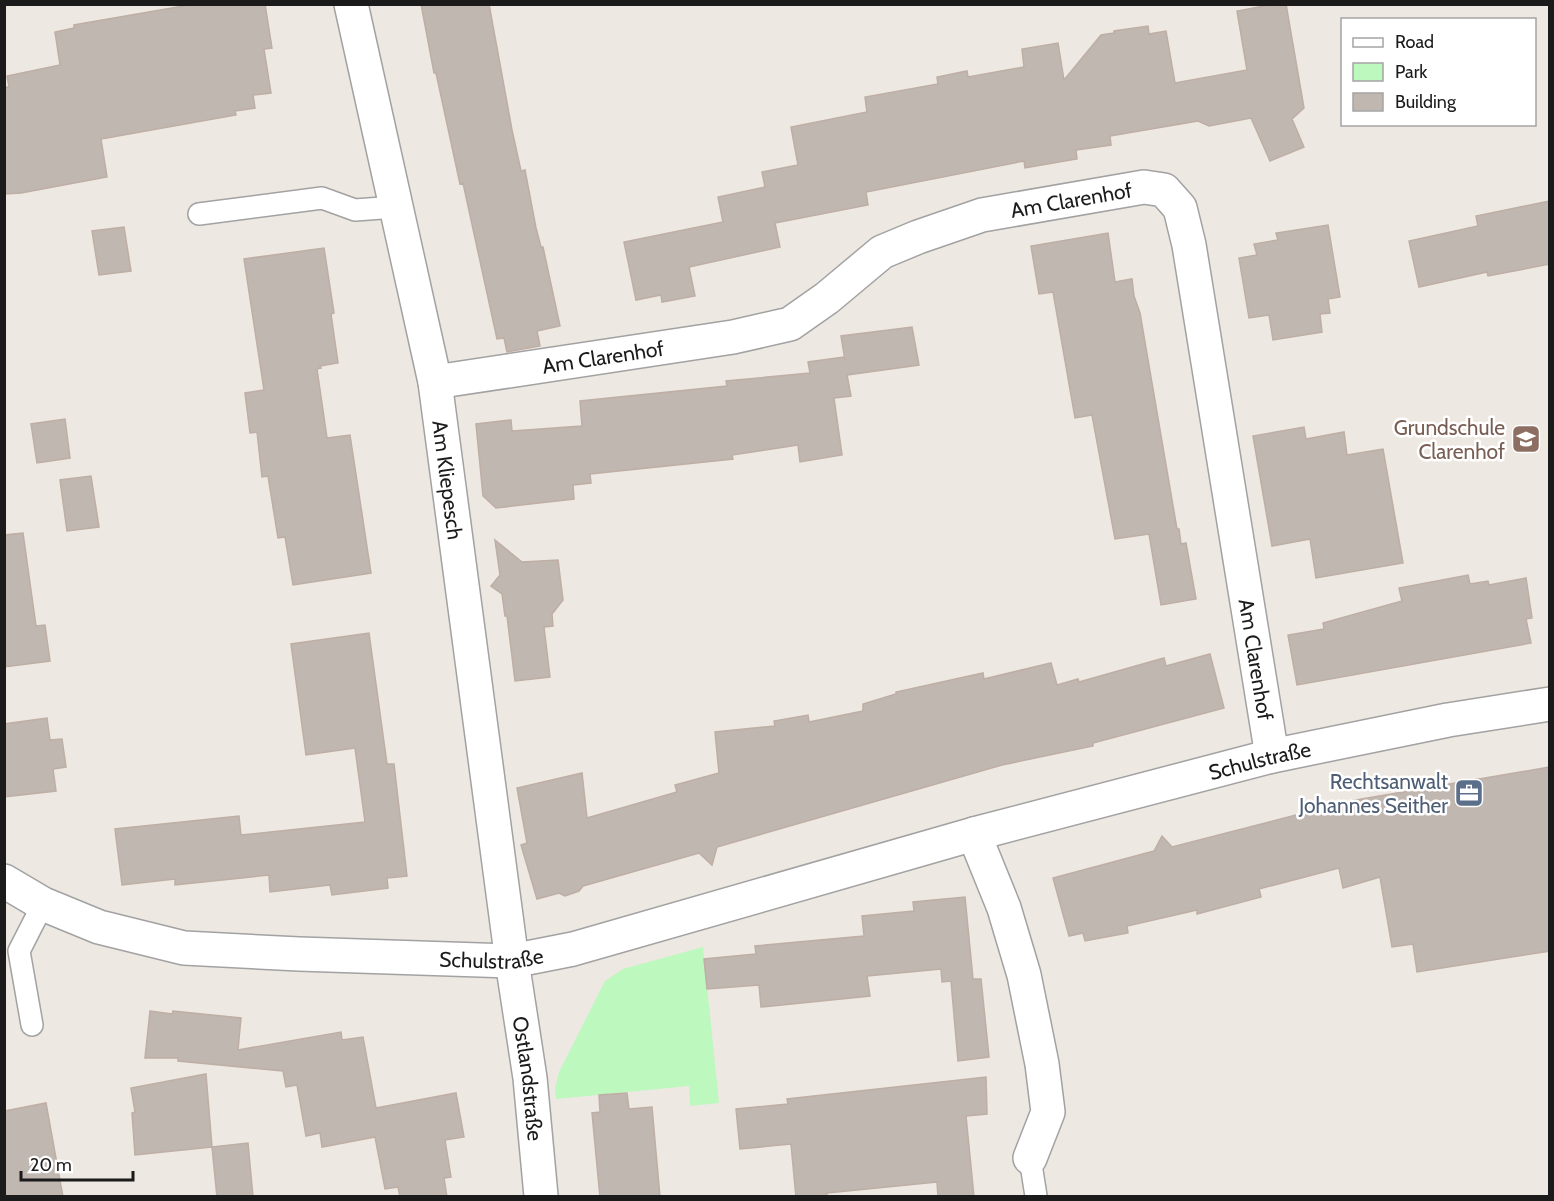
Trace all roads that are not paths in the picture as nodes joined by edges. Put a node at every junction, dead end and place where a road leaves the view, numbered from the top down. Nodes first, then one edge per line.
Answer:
1 (351, 4) edge
2 (396, 207) junction
3 (199, 214) dead end
4 (435, 382) junction
5 (1550, 704) edge
6 (1272, 756) junction
7 (974, 834) junction
8 (4, 881) edge
9 (44, 904) junction
10 (512, 961) junction
11 (32, 1025) dead end
12 (1030, 1158) joint
13 (541, 1197) edge
14 (1036, 1197) edge

1 - 2 street, Am Kliepesch
2 - 3 lane
2 - 4 street, Am Kliepesch
4 - 6 street, Am Clarenhof
4 - 10 street, Am Kliepesch
5 - 6 street, Schulstraße
6 - 7 street, Schulstraße
7 - 10 street, Schulstraße
7 - 12 street
8 - 9 street, Schulstraße
9 - 10 street, Schulstraße
9 - 11 lane
10 - 13 street, Ostlandstraße
12 - 14 lane

